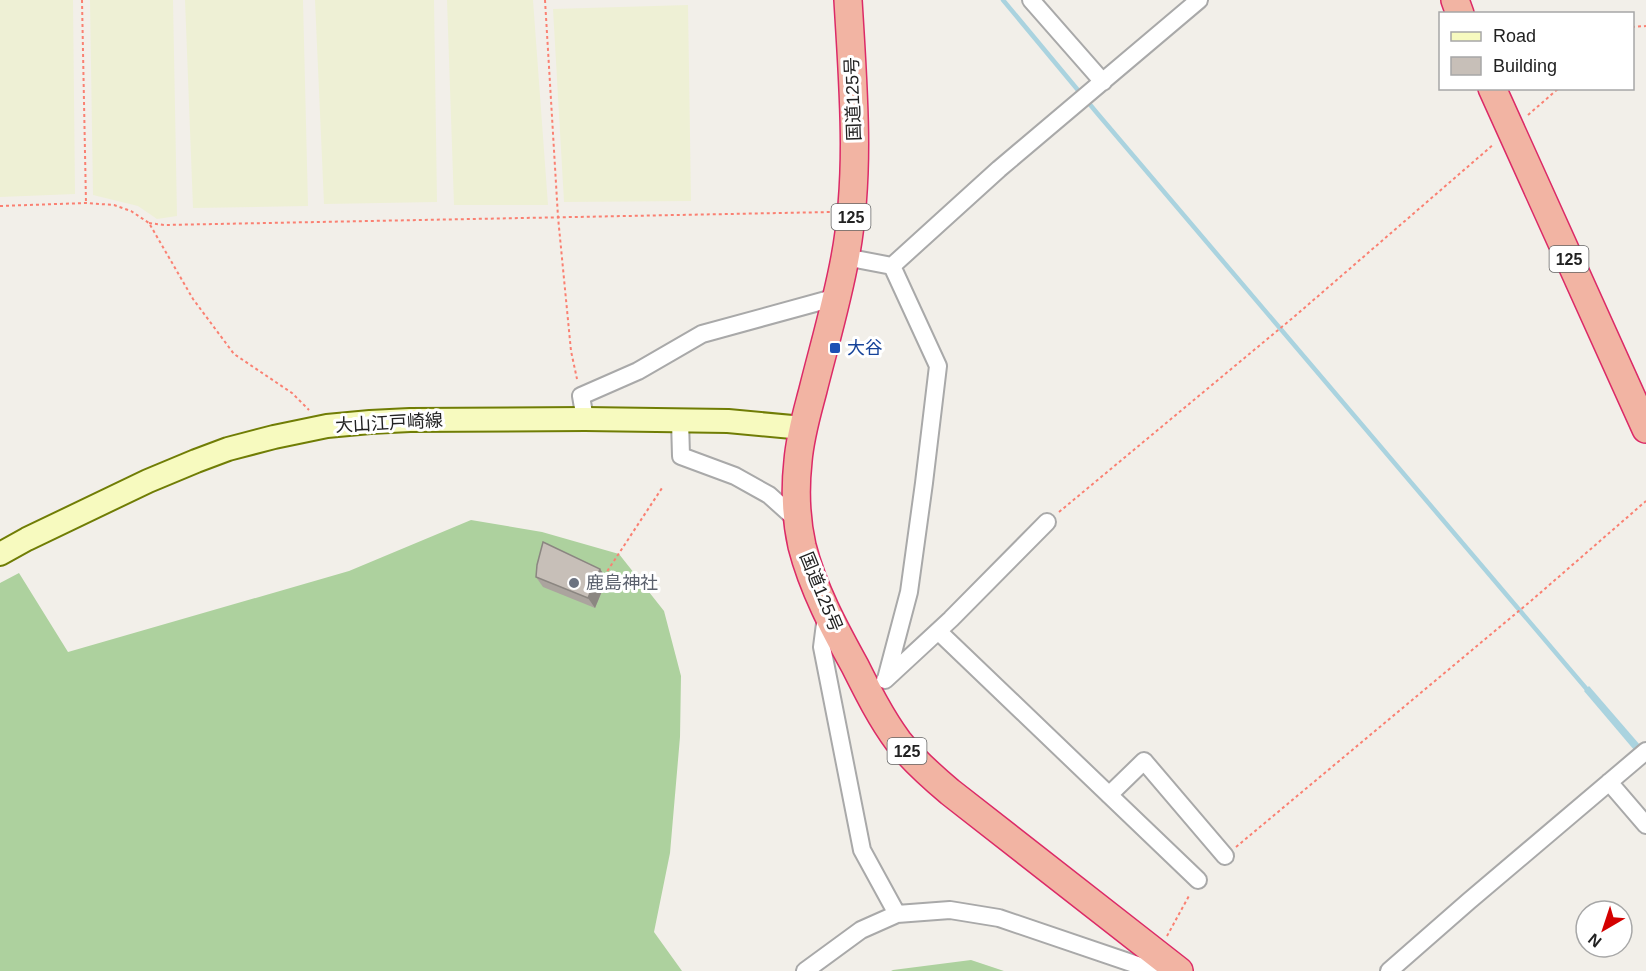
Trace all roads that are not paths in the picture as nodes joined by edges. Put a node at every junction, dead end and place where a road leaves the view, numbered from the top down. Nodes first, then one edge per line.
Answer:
1 (848, 0) edge
2 (1031, 0) edge
3 (1199, 0) edge
4 (1100, 85) junction
5 (1493, 90) edge
6 (845, 257) junction
7 (892, 266) junction
8 (837, 297) junction
9 (585, 419) junction
10 (680, 420) junction
11 (803, 428) junction
12 (1646, 429) edge
13 (798, 521) junction
14 (1047, 522) road end
15 (0, 554) edge
16 (826, 610) junction
17 (938, 631) junction
18 (878, 687) junction
19 (1646, 752) edge
20 (1609, 782) junction
21 (1109, 795) junction
22 (1646, 825) edge
23 (1225, 856) road end
24 (1198, 880) road end
25 (897, 914) junction
26 (1156, 963) edge
27 (805, 971) edge
28 (1179, 971) edge
29 (1389, 971) edge

1 - 6 highway, 国道125号 / 125
2 - 4 street
3 - 4 street
4 - 7 street
5 - 12 highway, 125
6 - 7 street
6 - 8 highway, 国道125号 / 125
7 - 18 street
8 - 9 street
8 - 11 highway, 国道125号 / 125
9 - 10 main road, 大山江戸崎線
9 - 15 main road, 大山江戸崎線
10 - 11 main road, 大山江戸崎線
10 - 13 street
11 - 13 highway, 国道125号 / 125
13 - 16 highway, 国道125号 / 125
14 - 17 street
16 - 18 highway, 国道125号 / 125
16 - 25 street
17 - 18 street
17 - 21 street
18 - 26 highway, 国道125号 / 125
19 - 20 street
20 - 22 street
20 - 29 street
21 - 23 street
21 - 24 street
25 - 26 street
25 - 27 street
26 - 28 highway, 国道125号 / 125

